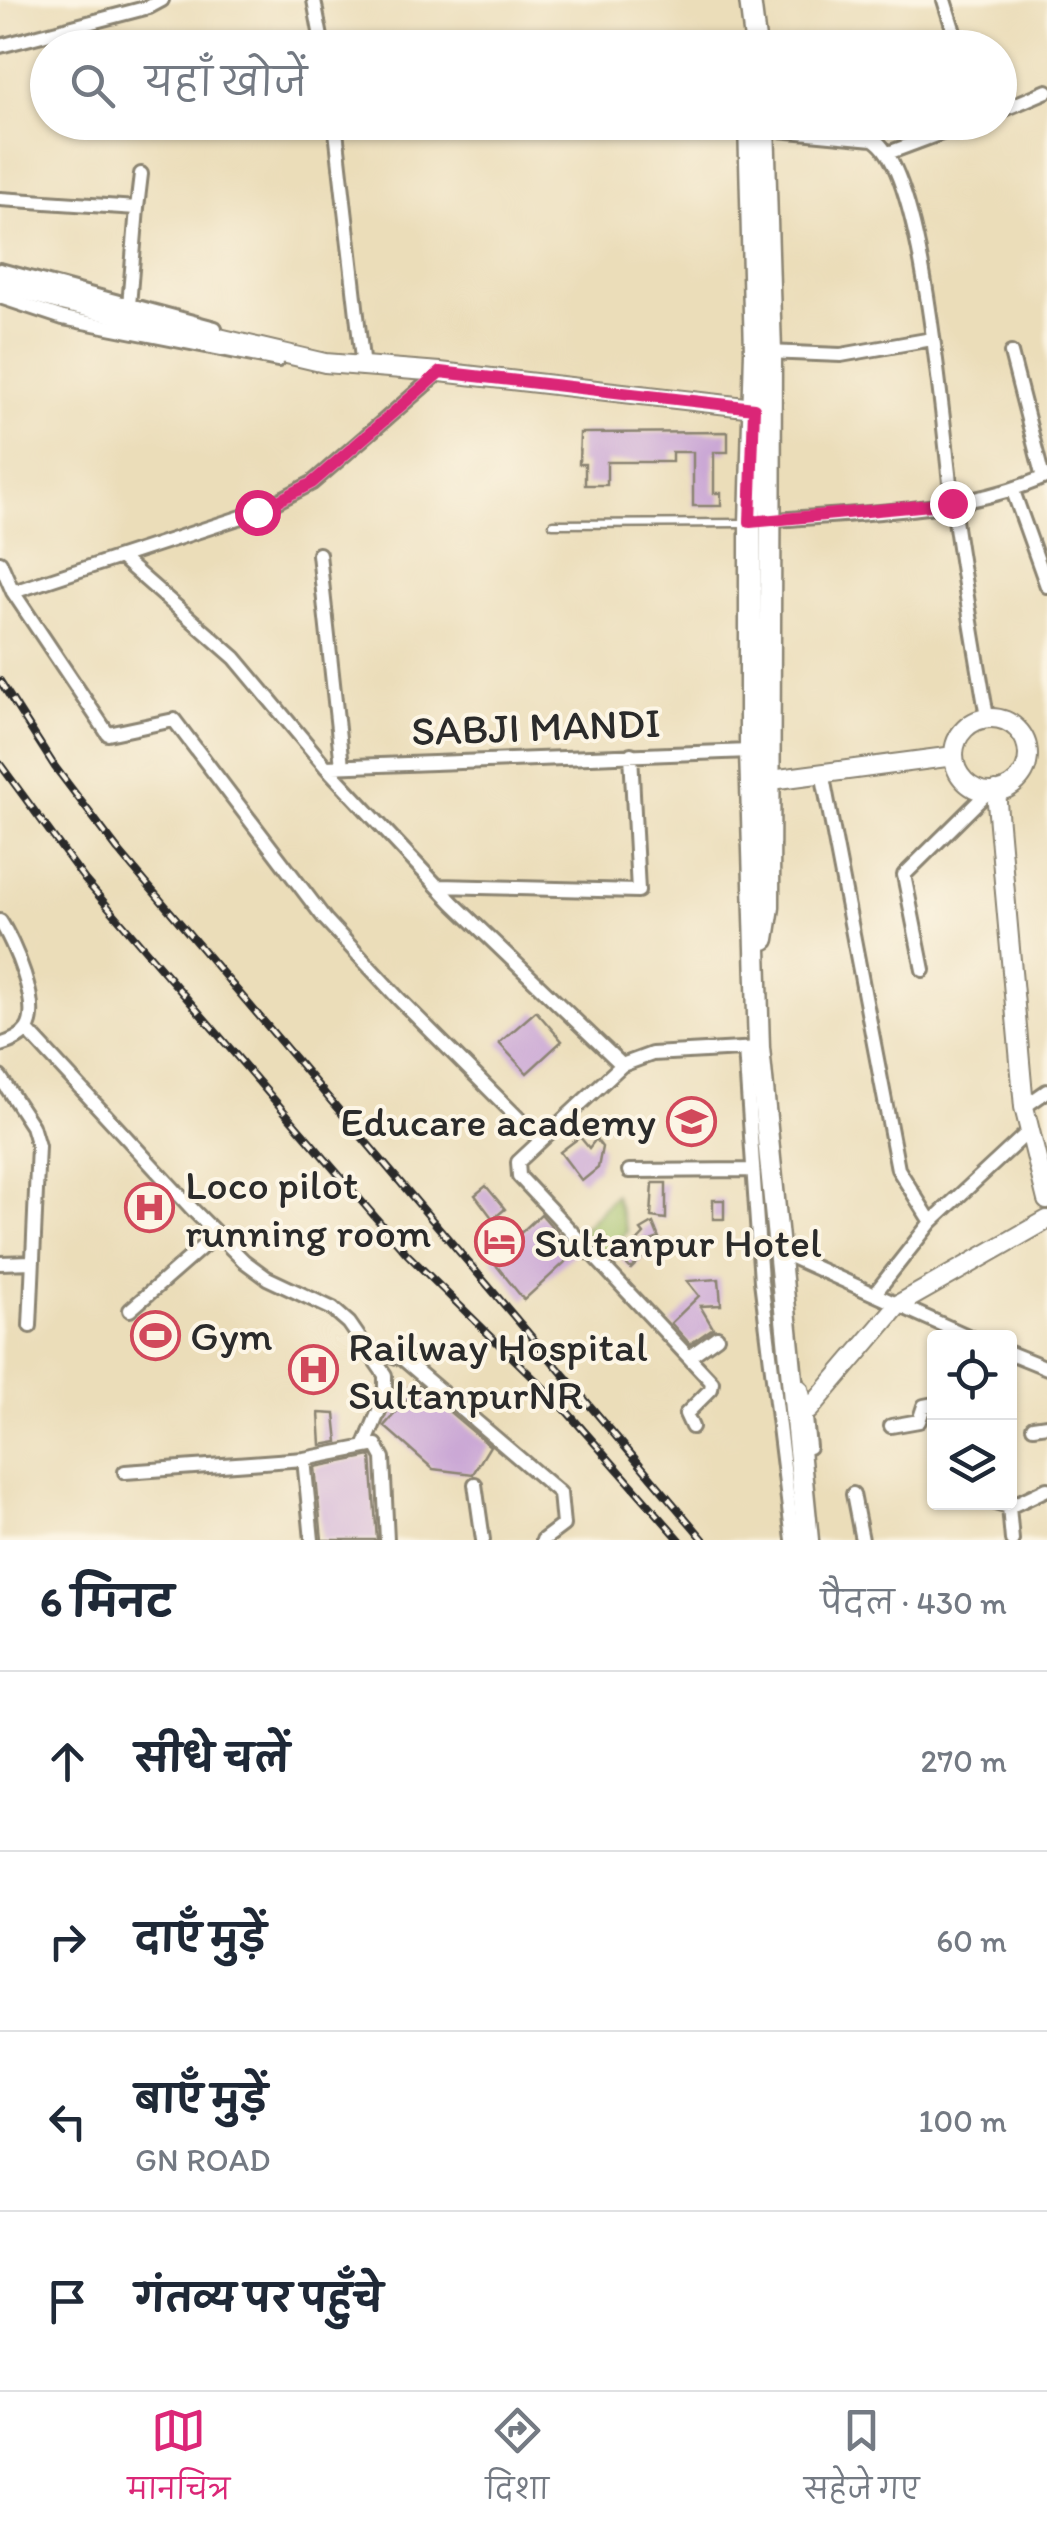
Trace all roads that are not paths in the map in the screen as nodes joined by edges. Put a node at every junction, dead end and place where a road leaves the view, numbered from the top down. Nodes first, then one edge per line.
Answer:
1 (162, 0) edge
2 (314, 0) edge
3 (736, 0) edge
4 (750, 0) edge
5 (944, 0) edge
6 (61, 30) edge
7 (320, 30) edge
8 (740, 30) edge
9 (754, 30) edge
10 (954, 30) edge
11 (30, 38) edge
12 (0, 46) edge
13 (1047, 92) edge
14 (1017, 103) edge
15 (337, 140) edge
16 (757, 140) edge
17 (875, 140) edge
18 (923, 140) edge
19 (888, 153) junction
20 (142, 174) dead end
21 (0, 199) edge
22 (137, 208) junction
23 (0, 270) edge
24 (0, 283) edge
25 (0, 297) edge
26 (129, 306) junction
27 (932, 339) junction
28 (763, 351) junction
29 (1011, 353) dead end
30 (325, 363) junction
31 (363, 368) junction
32 (440, 372) junction
33 (754, 408) junction
34 (1045, 477) edge
35 (1013, 491) junction
36 (952, 503) junction
37 (759, 522) junction
38 (553, 524) dead end
39 (319, 554) dead end
40 (121, 558) junction
41 (0, 562) edge
42 (1047, 586) edge
43 (13, 592) junction
44 (986, 718) junction
45 (1038, 746) edge
46 (750, 751) junction
47 (631, 754) junction
48 (954, 756) junction
49 (342, 766) junction
50 (326, 767) junction
51 (822, 772) junction
52 (760, 782) junction
53 (992, 792) junction
54 (439, 886) junction
55 (0, 921) edge
56 (923, 970) dead end
57 (26, 1030) junction
58 (0, 1045) edge
59 (754, 1052) junction
60 (622, 1065) junction
61 (0, 1077) edge
62 (1047, 1091) edge
63 (1024, 1107) junction
64 (1028, 1132) junction
65 (540, 1140) junction
66 (752, 1170) junction
67 (629, 1171) dead end
68 (1047, 1200) edge
69 (1047, 1220) edge
70 (931, 1222) junction
71 (218, 1234) junction
72 (785, 1254) junction
73 (0, 1262) edge
74 (33, 1262) junction
75 (876, 1292) junction
76 (899, 1304) junction
77 (130, 1310) dead end
78 (30, 1326) dead end
79 (942, 1330) edge
80 (717, 1338) dead end
81 (367, 1348) junction
82 (1017, 1355) edge
83 (688, 1357) junction
84 (1047, 1368) edge
85 (927, 1405) edge
86 (807, 1410) junction
87 (891, 1426) dead end
88 (692, 1427) dead end
89 (365, 1445) junction
90 (304, 1458) junction
91 (125, 1472) dead end
92 (474, 1484) dead end
93 (1047, 1489) edge
94 (853, 1494) dead end
95 (1017, 1502) edge
96 (1009, 1510) edge
97 (312, 1540) edge
98 (387, 1540) edge
99 (483, 1540) edge
100 (544, 1540) edge
101 (793, 1540) edge
102 (808, 1540) edge
103 (817, 1540) edge
104 (862, 1540) edge
105 (1012, 1540) edge

1 - 6 street
2 - 7 street
3 - 8 main road
4 - 9 main road
5 - 10 street
11 - 12 street
13 - 14 street
15 - 31 street
16 - 28 main road
17 - 19 street
18 - 19 street
19 - 27 street
20 - 22 street
21 - 22 street
22 - 26 street
23 - 26 street
24 - 30 street
25 - 30 street
26 - 30 street
27 - 28 street
27 - 36 street
28 - 33 main road
28 - 37 main road
29 - 34 street
30 - 31 street
31 - 32 street
32 - 33 street
32 - 40 street
33 - 37 main road
34 - 35 street
35 - 36 street
35 - 42 street
36 - 37 street
36 - 44 street
37 - 38 lane
37 - 46 main road
37 - 52 main road
39 - 49 street
40 - 43 street
40 - 50 street
41 - 43 street
43 - 65 street
44 - 45 street
44 - 48 street
45 - 53 street
46 - 47 street, SABJI MANDI
46 - 52 main road
47 - 49 street, SABJI MANDI
47 - 54 street
48 - 51 street
48 - 53 street
49 - 50 street, SABJI MANDI
50 - 54 street
51 - 52 street
51 - 70 street
52 - 59 main road
53 - 56 street
53 - 63 street
54 - 60 street
55 - 57 street
57 - 58 street
57 - 71 street
59 - 60 street
59 - 66 street
59 - 72 street
59 - 102 main road
60 - 65 street
61 - 74 street
62 - 63 street
63 - 64 street
64 - 68 street
64 - 70 street
65 - 83 street
66 - 67 street
66 - 101 street
69 - 76 street
70 - 75 street
71 - 77 street
71 - 81 street
72 - 75 street
72 - 86 street
73 - 74 street
74 - 78 street
75 - 76 street
76 - 79 street
76 - 86 street
80 - 83 street
81 - 89 street
81 - 100 street
82 - 84 street
83 - 88 street
85 - 87 street
86 - 103 street
89 - 90 street
89 - 98 street
90 - 91 street
90 - 97 street
92 - 99 street
93 - 95 street
94 - 104 street
96 - 105 street

